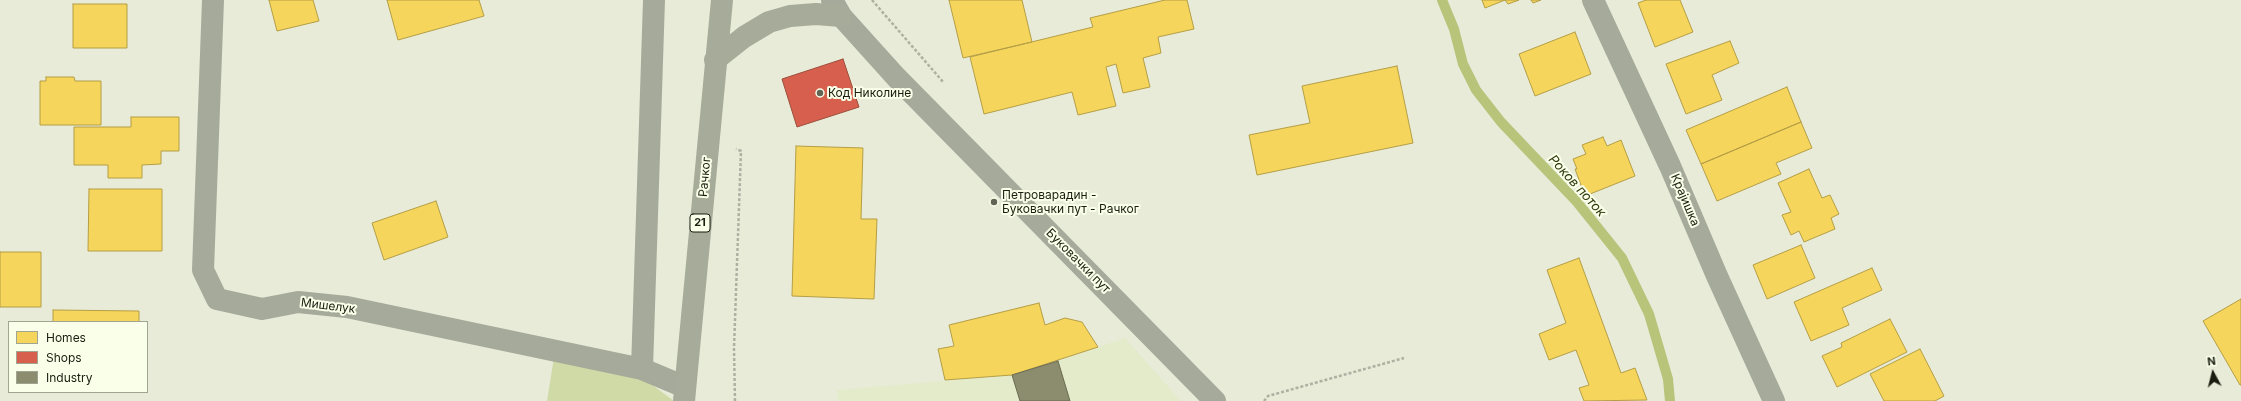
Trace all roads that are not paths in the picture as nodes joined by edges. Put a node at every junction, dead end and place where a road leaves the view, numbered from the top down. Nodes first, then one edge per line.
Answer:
1 (213, 0) edge
2 (654, 0) edge
3 (722, 0) edge
4 (1593, 0) edge
5 (837, 8) edge
6 (715, 60) junction
7 (642, 369) junction
8 (685, 394) edge
9 (1215, 401) edge
10 (1774, 401) edge

1 - 7 street, Мишелук
2 - 7 street
3 - 6 main road, Рачког / 21
4 - 10 street, Крајишка
5 - 6 main road
5 - 9 street, Буковачки пут
6 - 8 main road, Рачког / 21
7 - 8 street

